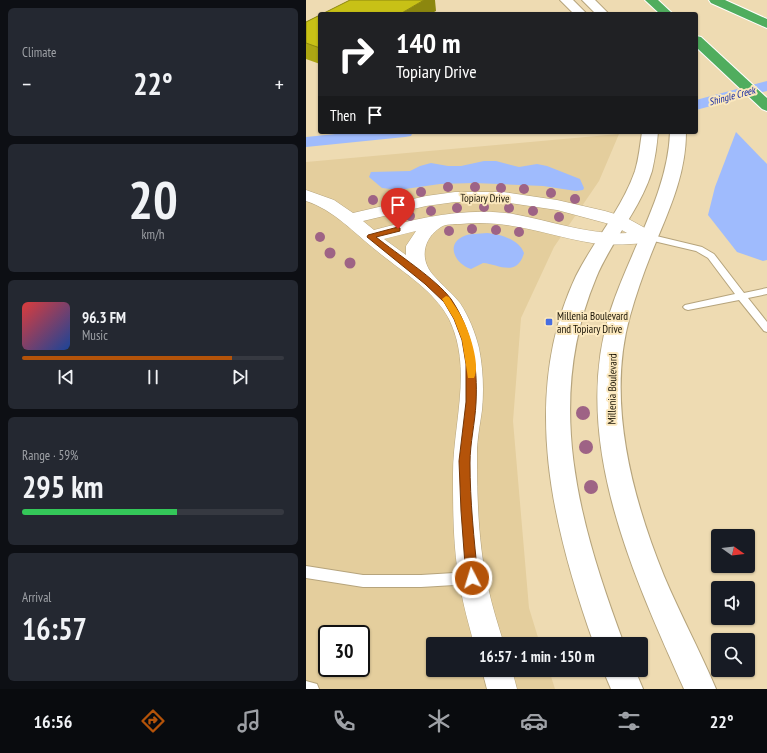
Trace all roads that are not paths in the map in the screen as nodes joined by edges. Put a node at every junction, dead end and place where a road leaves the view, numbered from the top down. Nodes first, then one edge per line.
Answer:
1 (566, 0) edge
2 (588, 0) edge
3 (651, 0) edge
4 (714, 0) edge
5 (578, 12) edge
6 (601, 12) edge
7 (666, 12) edge
8 (767, 24) edge
9 (698, 42) edge
10 (767, 106) edge
11 (650, 134) edge
12 (678, 134) edge
13 (306, 195) edge
14 (350, 219) junction
15 (437, 221) junction
16 (614, 230) junction
17 (370, 237) junction
18 (648, 238) junction
19 (428, 282) junction
20 (767, 291) edge
21 (742, 296) junction
22 (688, 307) dead end
23 (767, 329) edge
24 (306, 572) edge
25 (472, 578) junction
26 (487, 637) edge
27 (606, 637) edge
28 (499, 677) edge
29 (622, 677) edge
30 (306, 688) edge
31 (312, 689) edge
32 (502, 689) edge
33 (627, 689) edge
34 (700, 689) edge

1 - 5 street
2 - 6 street
3 - 7 highway
4 - 8 highway
9 - 10 highway
11 - 16 street
12 - 18 street, Millenia Boulevard
13 - 14 street
14 - 16 street, Topiary Drive
14 - 17 street
15 - 16 street, Topiary Drive
15 - 17 street, Topiary Drive
15 - 19 street
16 - 18 street
16 - 27 street
17 - 19 street
18 - 21 lane
18 - 34 street, Millenia Boulevard
19 - 25 street
20 - 21 lane
21 - 22 lane
21 - 23 lane
24 - 25 lane
25 - 26 street
28 - 32 street
29 - 33 street
30 - 31 lane

